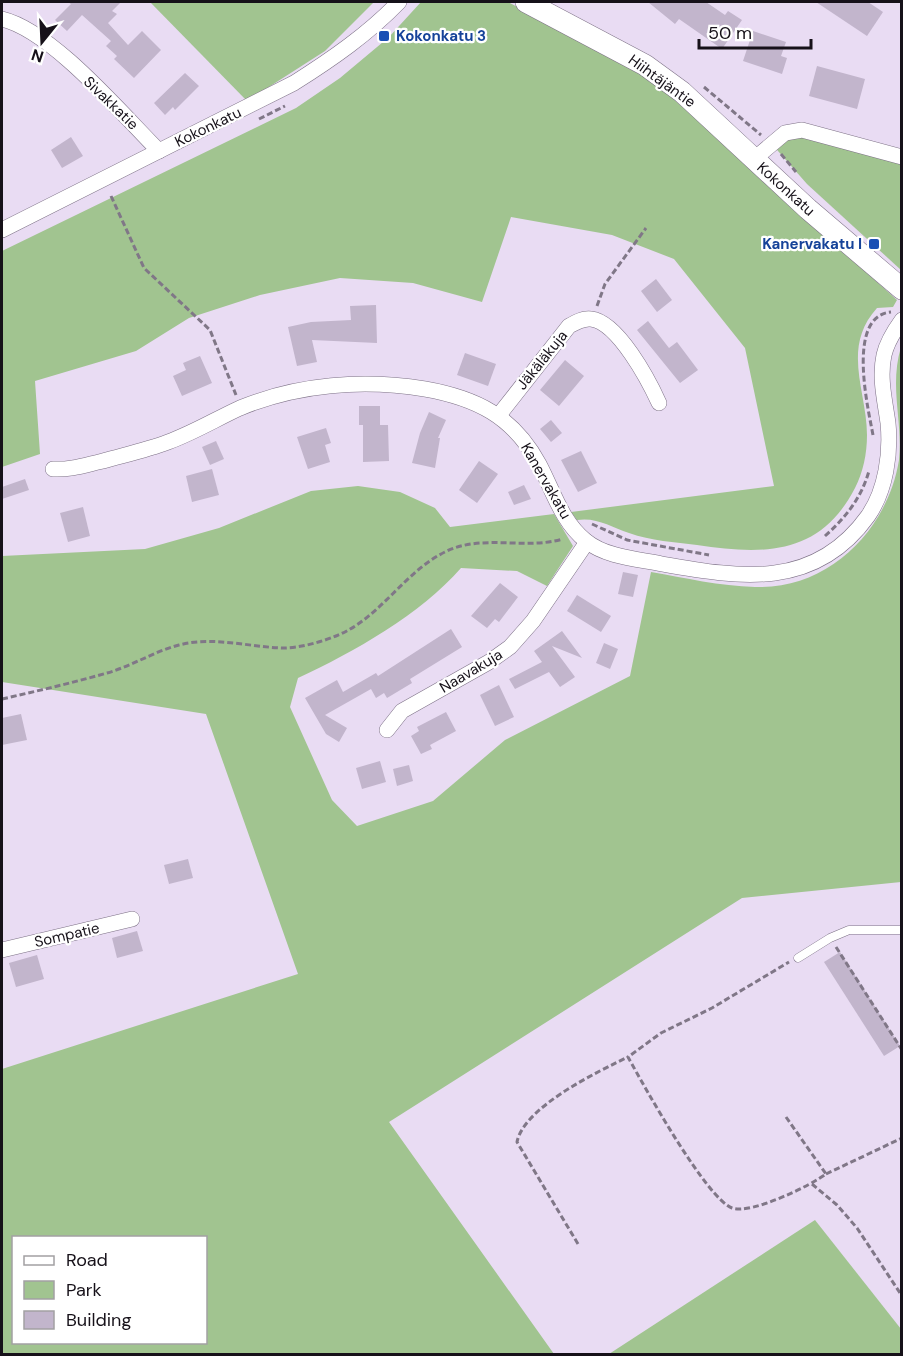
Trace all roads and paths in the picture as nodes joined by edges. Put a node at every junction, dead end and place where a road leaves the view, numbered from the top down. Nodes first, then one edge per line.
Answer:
1 (399, 2) edge
2 (526, 2) edge
3 (2, 19) edge
4 (159, 151) junction
5 (902, 157) edge
6 (753, 159) junction
7 (111, 196) dead end
8 (646, 228) dead end
9 (2, 230) edge
10 (902, 289) edge
11 (898, 316) edge
12 (592, 319) junction
13 (659, 403) dead end
14 (240, 408) junction
15 (499, 414) junction
16 (873, 437) dead end
17 (872, 460) dead end
18 (52, 469) dead end
19 (581, 536) junction
20 (823, 538) dead end
21 (713, 556) dead end
22 (2, 699) edge
23 (387, 730) dead end
24 (132, 919) dead end
25 (902, 930) edge
26 (830, 938) junction
27 (2, 950) edge
28 (798, 958) joint
29 (902, 1050) edge
30 (628, 1057) junction
31 (786, 1118) dead end
32 (902, 1138) edge
33 (826, 1174) junction
34 (812, 1184) junction
35 (578, 1244) dead end
36 (902, 1296) edge

1 - 4 street, Kokonkatu
2 - 6 street, Hiihtäjäntie
3 - 4 street, Sivakkatie
4 - 9 street, Kokonkatu
5 - 6 street
6 - 10 street, Kokonkatu
7 - 14 path
8 - 12 path
11 - 16 path
11 - 19 street
12 - 13 street
12 - 15 street, Jäkäläkuja
14 - 15 street, Kanervakatu
14 - 18 street, Kanervakatu
15 - 19 street, Kanervakatu
17 - 20 path
19 - 21 path
19 - 22 path
19 - 23 street, Naavakuja
24 - 27 street, Sompatie
25 - 26 lane
26 - 28 lane
26 - 29 path
28 - 30 path
30 - 34 path
30 - 35 path
31 - 33 path
32 - 33 path
33 - 34 path
34 - 36 path

